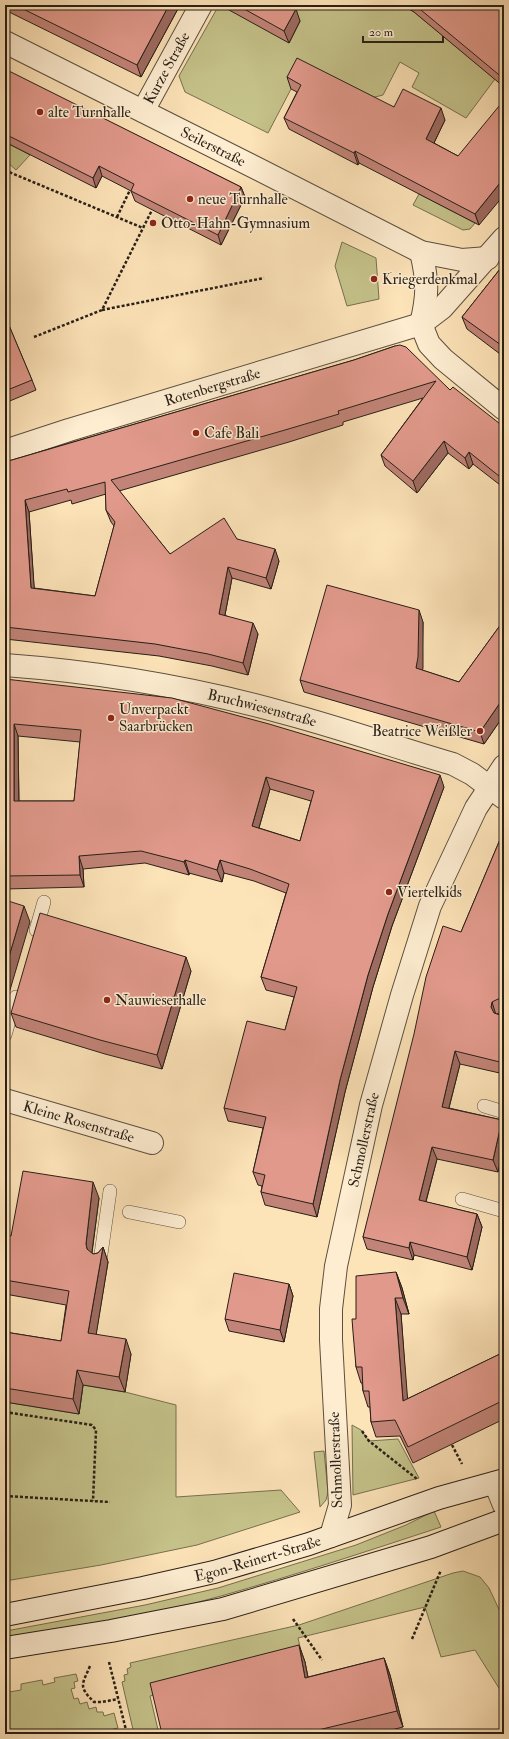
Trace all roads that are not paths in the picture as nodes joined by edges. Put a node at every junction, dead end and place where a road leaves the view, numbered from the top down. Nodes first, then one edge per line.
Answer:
1 (201, 5) edge
2 (5, 42) edge
3 (144, 111) junction
4 (504, 238) edge
5 (421, 252) junction
6 (488, 258) junction
7 (421, 324) junction
8 (504, 409) edge
9 (5, 451) edge
10 (5, 665) edge
11 (504, 766) edge
12 (496, 793) edge
13 (44, 902) dead end
14 (33, 939) edge
15 (20, 983) edge
16 (5, 1035) edge
17 (5, 1100) edge
18 (484, 1106) dead end
19 (504, 1112) edge
20 (152, 1143) dead end
21 (110, 1191) dead end
22 (462, 1199) dead end
23 (504, 1211) edge
24 (129, 1212) dead end
25 (179, 1222) dead end
26 (100, 1260) edge
27 (499, 1481) edge
28 (504, 1505) edge
29 (504, 1520) edge
30 (331, 1536) junction
31 (5, 1614) edge
32 (5, 1648) edge

1 - 3 street, Kurze Straße
2 - 3 street, Seilerstraße
3 - 5 street, Seilerstraße
4 - 6 street, Rotenbergstraße
5 - 6 street
5 - 7 street
6 - 7 street, Rotenbergstraße
7 - 8 street
7 - 9 street, Rotenbergstraße
10 - 12 street, Bruchwiesenstraße
11 - 12 street, Schmollerstraße
12 - 30 street, Schmollerstraße
13 - 14 lane
15 - 16 lane
17 - 20 street, Kleine Rosenstraße
18 - 19 lane
21 - 26 lane
22 - 23 lane
24 - 25 lane
27 - 28 street
27 - 30 street, Egon-Reinert-Straße
29 - 32 street
30 - 31 street, Egon-Reinert-Straße

